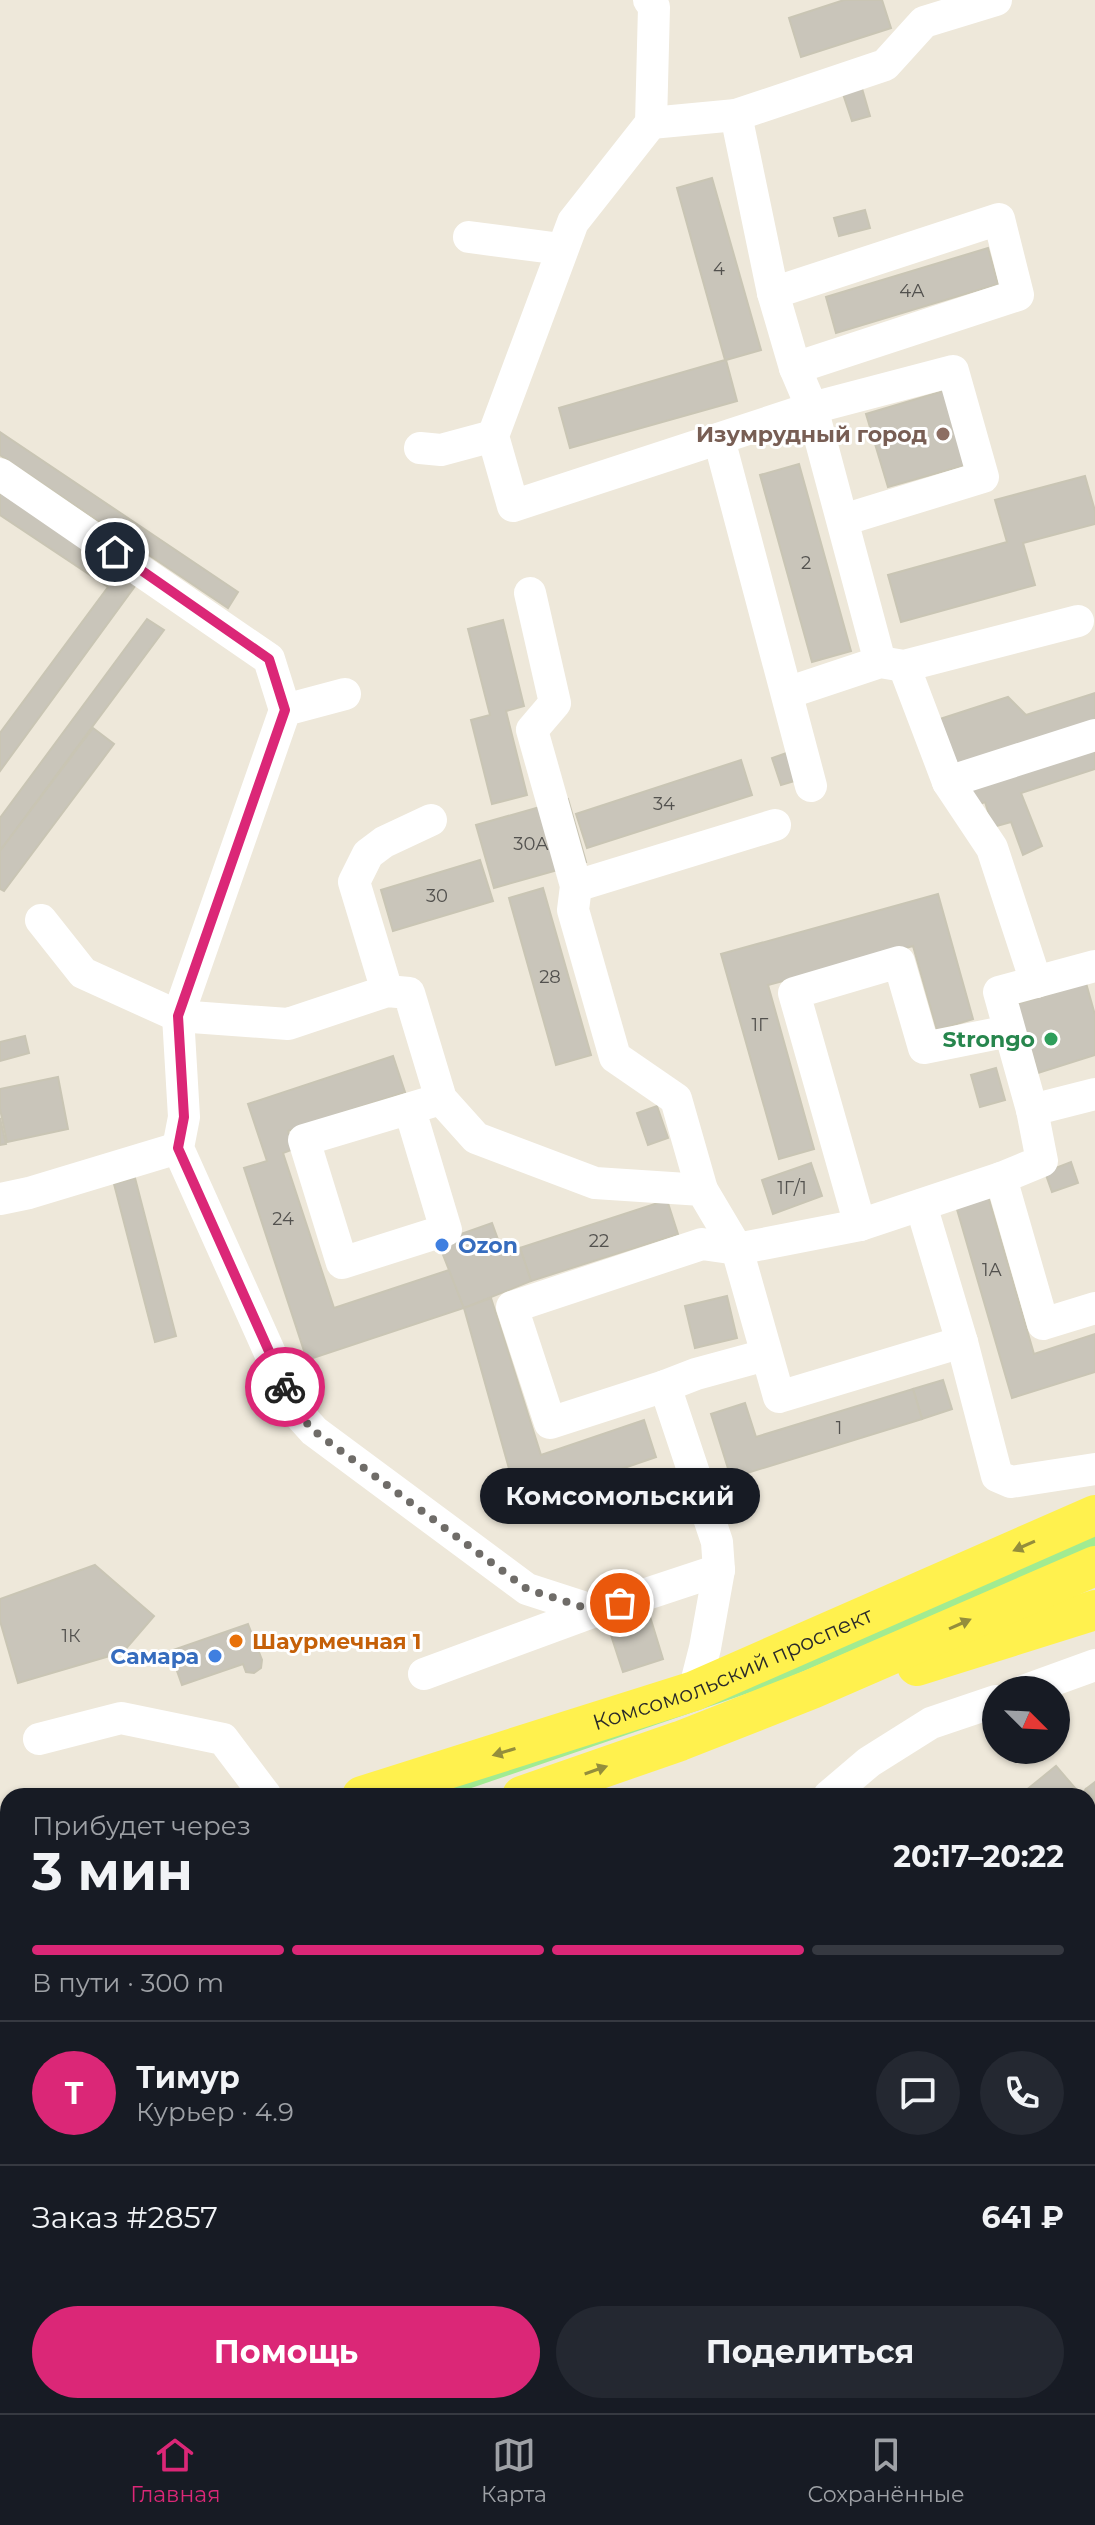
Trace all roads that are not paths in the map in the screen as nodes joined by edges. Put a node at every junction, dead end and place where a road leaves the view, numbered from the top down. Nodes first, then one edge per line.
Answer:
1 (996, 0) edge
2 (654, 2) edge
3 (736, 115) junction
4 (651, 123) junction
5 (469, 237) dead end
6 (561, 249) junction
7 (773, 293) junction
8 (795, 368) junction
9 (812, 408) junction
10 (493, 436) junction
11 (719, 439) junction
12 (420, 448) dead end
13 (0, 474) edge
14 (843, 520) junction
15 (530, 593) dead end
16 (1078, 621) dead end
17 (892, 664) junction
18 (787, 693) junction
19 (345, 694) dead end
20 (285, 710) junction
21 (1095, 735) edge
22 (948, 782) junction
23 (811, 786) dead end
24 (431, 820) dead end
25 (775, 825) dead end
26 (576, 886) junction
27 (41, 920) dead end
28 (1095, 966) edge
29 (1036, 982) junction
30 (387, 991) junction
31 (178, 1016) junction
32 (1009, 1031) junction
33 (1095, 1094) edge
34 (441, 1099) junction
35 (410, 1110) junction
36 (1032, 1110) junction
37 (178, 1148) junction
38 (1001, 1178) junction
39 (702, 1190) junction
40 (0, 1199) edge
41 (921, 1205) junction
42 (860, 1225) junction
43 (737, 1249) junction
44 (1095, 1308) edge
45 (962, 1342) junction
46 (766, 1355) junction
47 (665, 1386) junction
48 (1095, 1469) edge
49 (1095, 1515) edge
50 (1095, 1566) edge
51 (719, 1570) junction
52 (1095, 1610) edge
53 (595, 1611) junction
54 (1095, 1665) edge
55 (424, 1674) dead end
56 (1065, 1676) edge
57 (812, 1689) junction
58 (694, 1691) junction
59 (982, 1706) edge
60 (39, 1739) dead end
61 (260, 1788) edge
62 (387, 1788) edge
63 (545, 1788) edge
64 (838, 1788) edge

1 - 3 lane
2 - 4 lane
3 - 4 lane
3 - 7 lane
4 - 6 lane
5 - 6 lane
6 - 10 lane
7 - 8 lane
7 - 8 lane
8 - 9 lane
9 - 11 lane
9 - 14 lane
9 - 14 lane
10 - 11 lane
10 - 12 lane
11 - 18 lane
13 - 20 lane
14 - 17 lane
15 - 26 lane
16 - 17 lane
17 - 18 lane
17 - 22 lane
18 - 23 lane
19 - 20 lane
20 - 31 lane
21 - 22 lane
22 - 29 lane
24 - 30 lane
25 - 26 lane
26 - 39 lane
27 - 31 lane
28 - 29 lane
29 - 32 lane
30 - 31 lane
30 - 34 lane
31 - 37 lane
32 - 36 lane
32 - 42 lane
33 - 36 lane
34 - 35 lane
34 - 39 lane
35 - 35 lane
36 - 38 lane
37 - 40 lane
37 - 53 lane
38 - 41 lane
38 - 44 lane
39 - 43 lane
41 - 42 lane
41 - 45 lane
42 - 43 lane
43 - 46 lane
43 - 47 lane
45 - 46 lane
45 - 48 lane
46 - 47 lane
47 - 51 lane
49 -> 58 main road, Комсомольский проспект
57 -> 50 main road, Комсомольский проспект
51 - 53 lane
51 - 58 lane
52 - 57 main road
53 - 55 lane
54 - 56 lane
63 -> 57 main road, Комсомольский проспект
58 -> 62 main road, Комсомольский проспект
59 - 64 lane
60 - 61 lane

